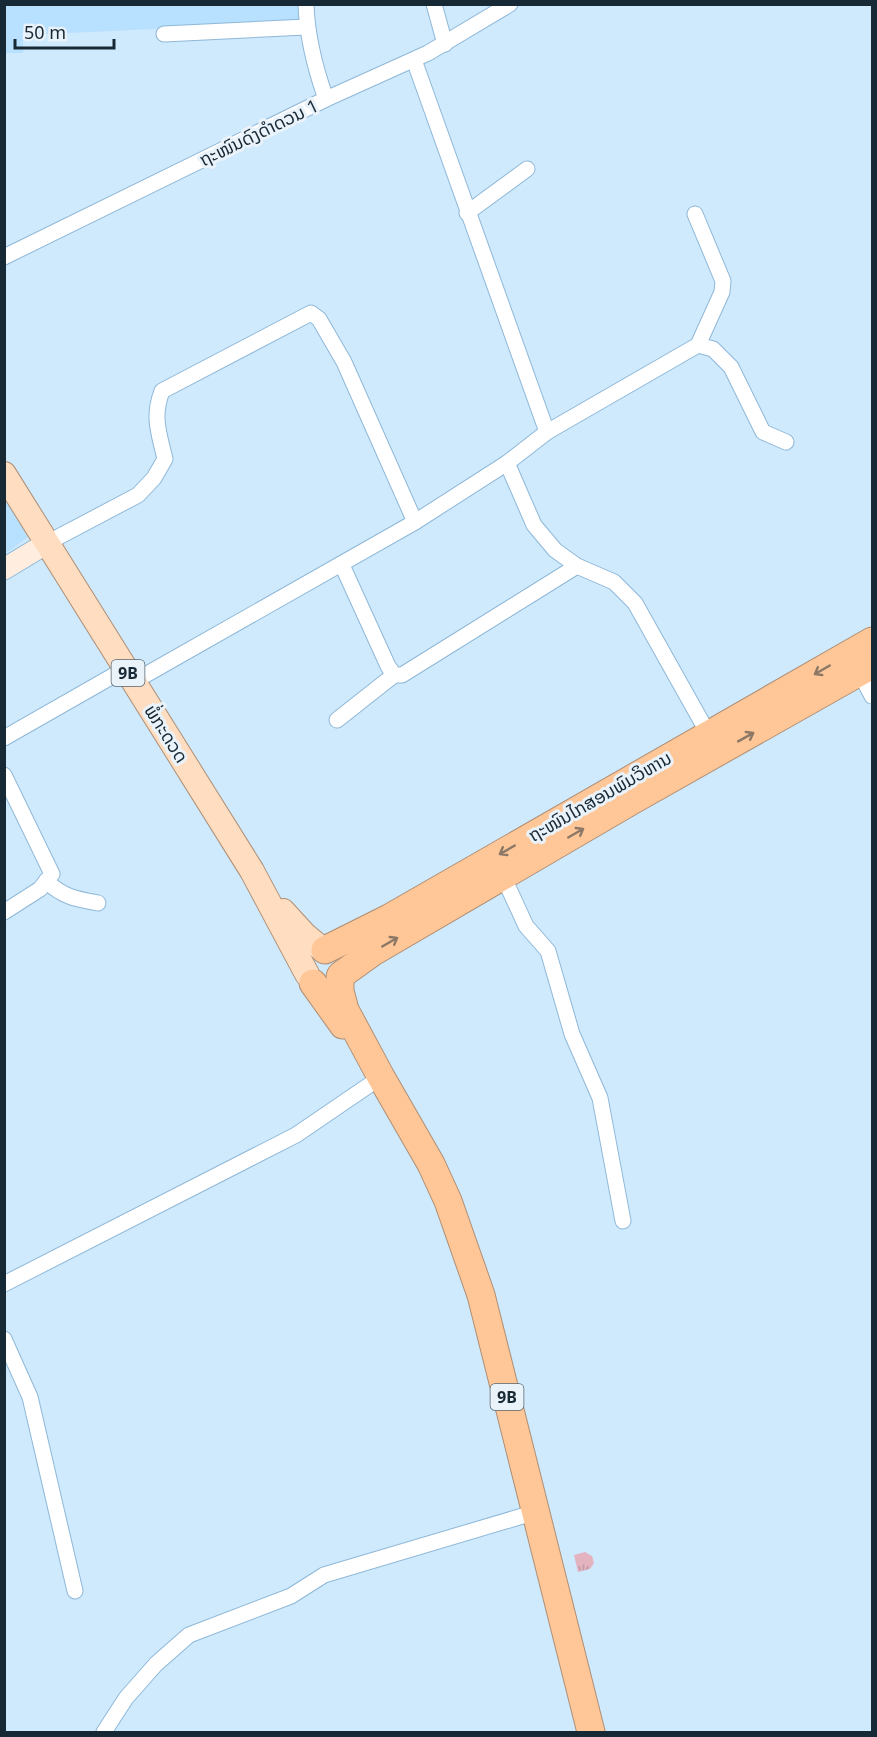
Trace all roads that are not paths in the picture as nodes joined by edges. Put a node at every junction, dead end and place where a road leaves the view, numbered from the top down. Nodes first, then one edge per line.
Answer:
1 (306, 4) edge
2 (434, 4) edge
3 (510, 4) edge
4 (306, 27) junction
5 (164, 34) dead end
6 (445, 44) junction
7 (414, 60) junction
8 (326, 99) junction
9 (527, 169) dead end
10 (467, 213) junction
11 (695, 214) dead end
12 (4, 257) edge
13 (698, 345) junction
14 (547, 432) junction
15 (786, 442) dead end
16 (507, 463) junction
17 (4, 474) edge
18 (415, 522) junction
19 (47, 543) junction
20 (342, 565) junction
21 (577, 567) junction
22 (4, 569) edge
23 (873, 641) edge
24 (866, 669) edge
25 (129, 675) junction
26 (394, 675) junction
27 (873, 696) edge
28 (337, 720) dead end
29 (709, 735) junction
30 (4, 738) edge
31 (4, 775) edge
32 (629, 792) junction
33 (252, 872) junction
34 (502, 876) junction
35 (46, 881) junction
36 (98, 903) dead end
37 (4, 912) edge
38 (324, 950) junction
39 (341, 976) junction
40 (310, 978) junction
41 (381, 1077) junction
42 (623, 1221) dead end
43 (4, 1284) edge
44 (4, 1339) edge
45 (536, 1512) junction
46 (75, 1591) dead end
47 (104, 1732) edge
48 (591, 1732) edge

1 - 4 street
2 - 6 street
3 - 6 street, ຖະໜົນດົງດຳດວນ 1
4 - 5 street
4 - 8 street
6 - 7 street, ຖະໜົນດົງດຳດວນ 1
7 - 8 street, ຖະໜົນດົງດຳດວນ 1
7 - 10 street
8 - 12 street, ຖະໜົນດົງດຳດວນ 1
9 - 10 street
10 - 14 street
11 - 13 street
13 - 14 street
13 - 15 street
14 - 16 street
16 - 18 street
16 - 21 street
17 - 19 main road, ພໍ່ກະດວດ / 9B
18 - 19 street
18 - 20 street
19 - 22 street
19 - 25 main road, ພໍ່ກະດວດ / 9B
20 - 25 street
20 - 26 street
21 - 26 street
21 - 29 street
23 -> 29 highway, ຖະໜົນໄກສອນພົມວິຫານ
24 - 27 street
32 -> 24 highway, ຖະໜົນໄກສອນພົມວິຫານ
25 - 30 street
25 - 33 main road, ພໍ່ກະດວດ / 9B
26 - 28 street
29 - 32 highway, ຖະໜົນໄກສອນພົມວິຫານ
31 - 35 street
34 -> 32 highway, ຖະໜົນໄກສອນພົມວິຫານ
32 -> 38 highway, ຖະໜົນໄກສອນພົມວິຫານ
33 - 38 main road, 9B
33 - 40 main road, 9B
39 -> 34 highway, ຖະໜົນໄກສອນພົມວິຫານ
34 - 42 street
35 - 36 street
35 - 37 street
38 - 39 highway
38 - 40 highway
39 - 40 highway
39 - 41 highway, 9B
40 - 41 highway, 9B
41 - 43 street
41 - 45 highway, 9B
44 - 46 street
45 - 47 street
45 - 48 highway, 9B

